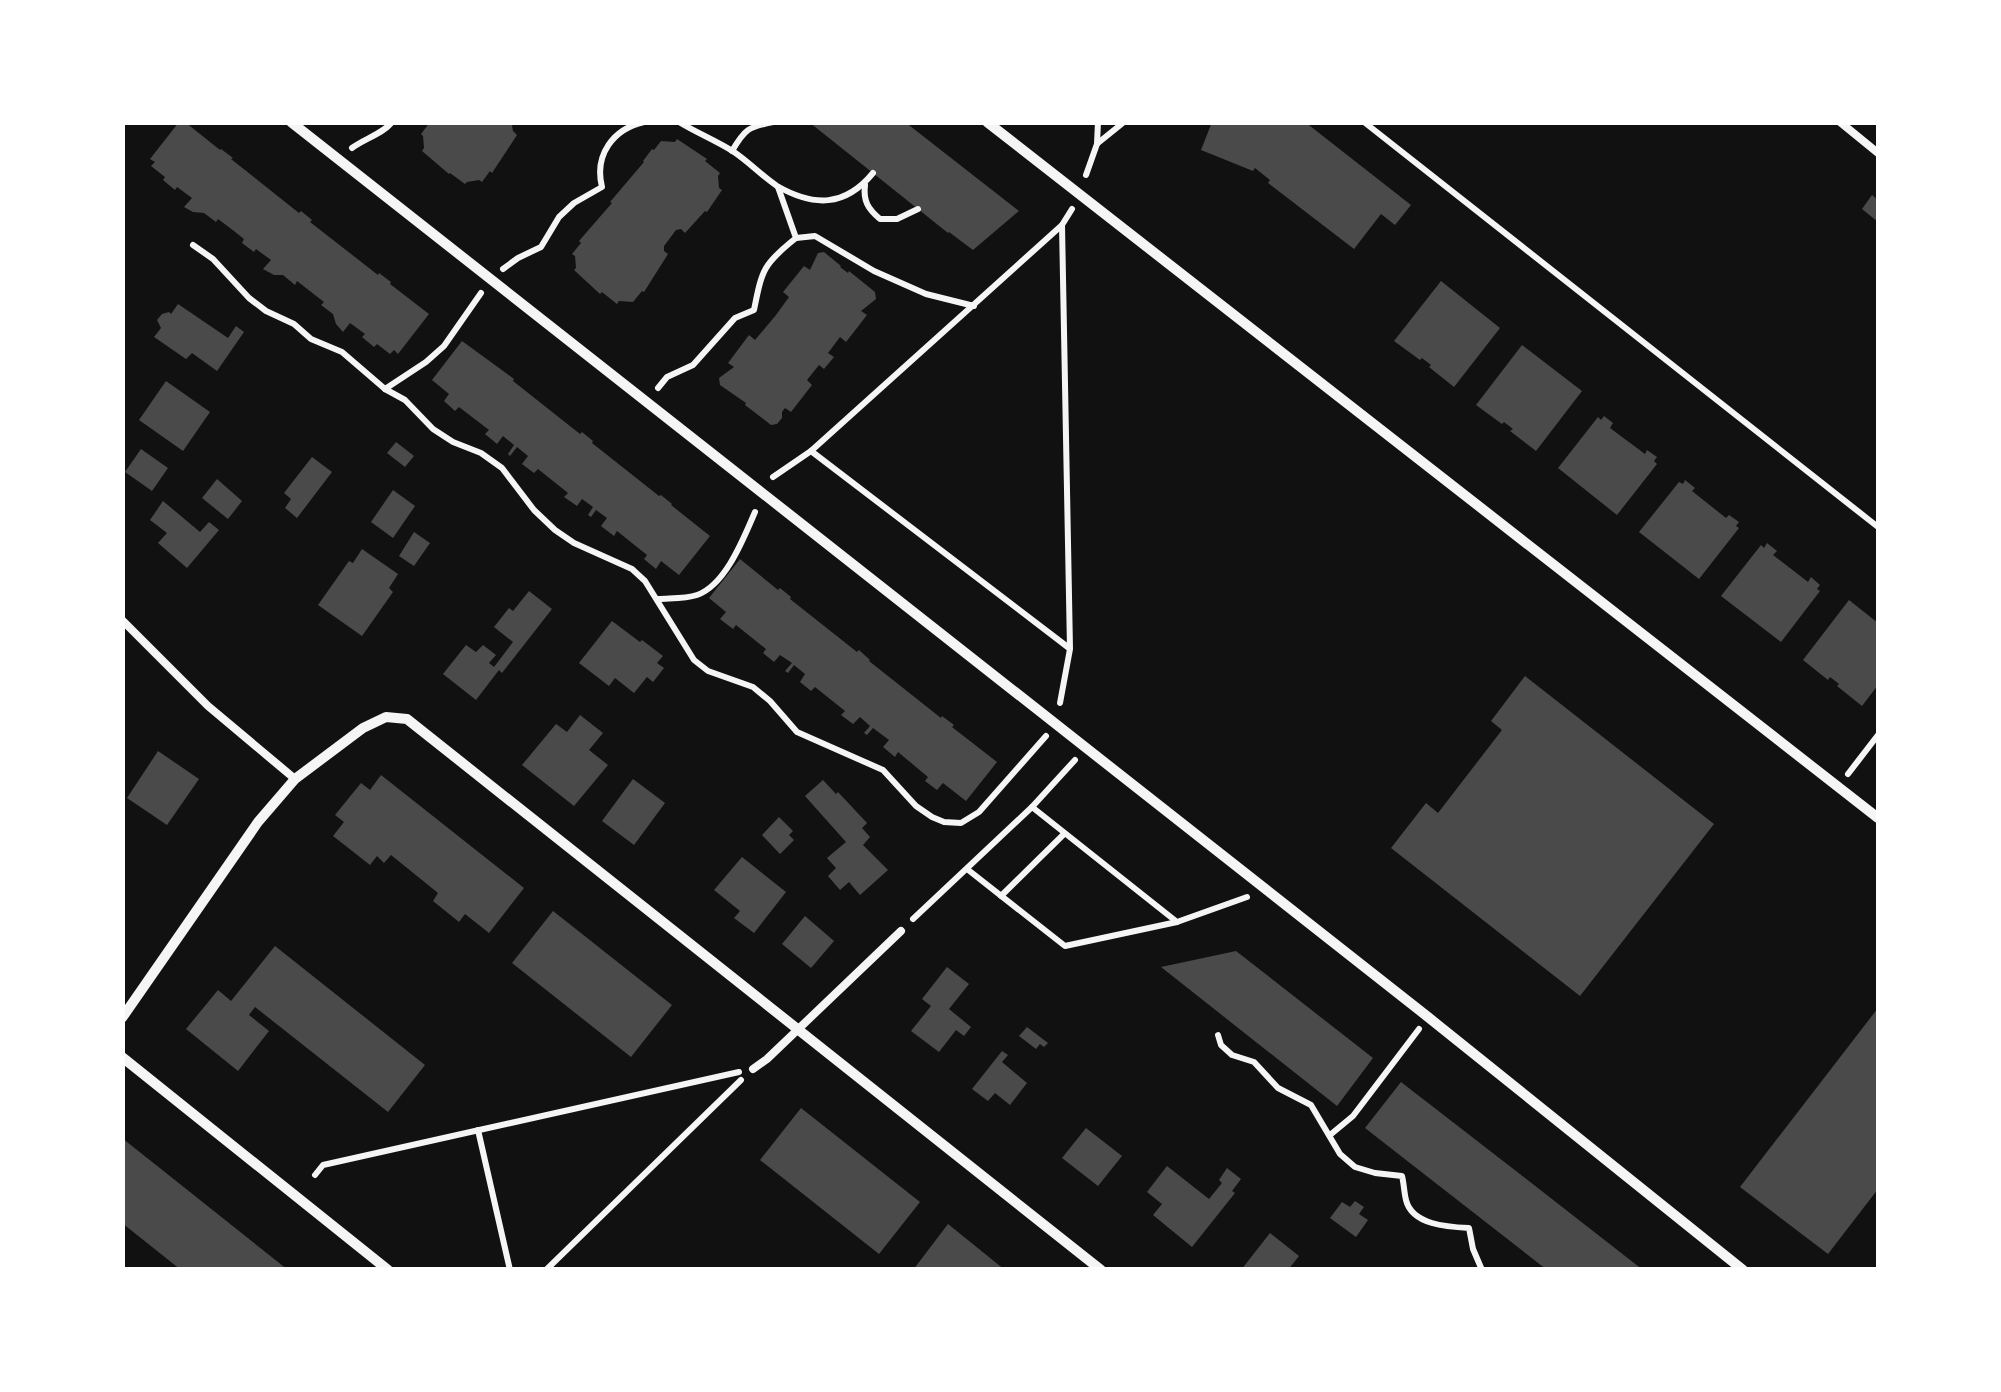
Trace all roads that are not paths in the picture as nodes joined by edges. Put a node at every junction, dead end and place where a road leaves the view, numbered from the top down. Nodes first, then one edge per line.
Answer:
1 (291, 122) edge
2 (987, 122) edge
3 (1840, 122) edge
4 (1878, 153) edge
5 (122, 620) edge
6 (295, 779) junction
7 (1878, 818) edge
8 (901, 931) road end
9 (122, 1018) edge
10 (798, 1028) junction
11 (122, 1057) edge
12 (753, 1069) road end
13 (388, 1270) edge
14 (1101, 1270) edge
15 (1743, 1270) edge

1 - 15 street
2 - 7 street
3 - 4 lane
5 - 6 lane
6 - 9 street
6 - 10 street
8 - 10 lane
10 - 12 lane
10 - 14 street
11 - 13 street

